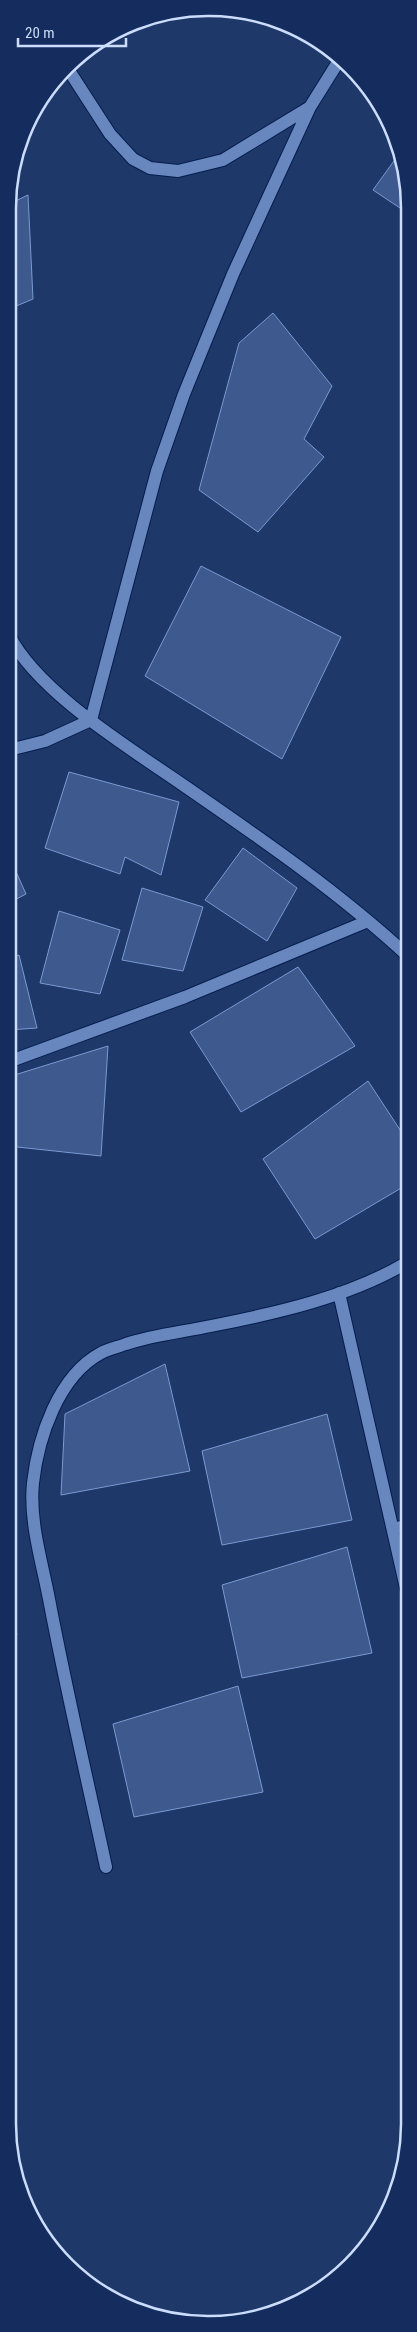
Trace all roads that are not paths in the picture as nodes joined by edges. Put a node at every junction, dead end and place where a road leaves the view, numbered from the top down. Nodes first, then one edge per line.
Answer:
1 (336, 65) edge
2 (72, 74) edge
3 (310, 107) junction
4 (16, 646) edge
5 (91, 720) junction
6 (16, 748) edge
7 (368, 921) junction
8 (401, 950) edge
9 (16, 1059) edge
10 (401, 1266) edge
11 (339, 1293) junction
12 (401, 1527) edge
13 (394, 1529) junction
14 (401, 1563) edge
15 (106, 1867) dead end

1 - 3 street
2 - 3 street
3 - 5 street
4 - 5 street
5 - 6 street
5 - 7 street
7 - 8 street
7 - 9 street
10 - 11 street
11 - 13 street
11 - 15 street
12 - 13 street
13 - 14 street

